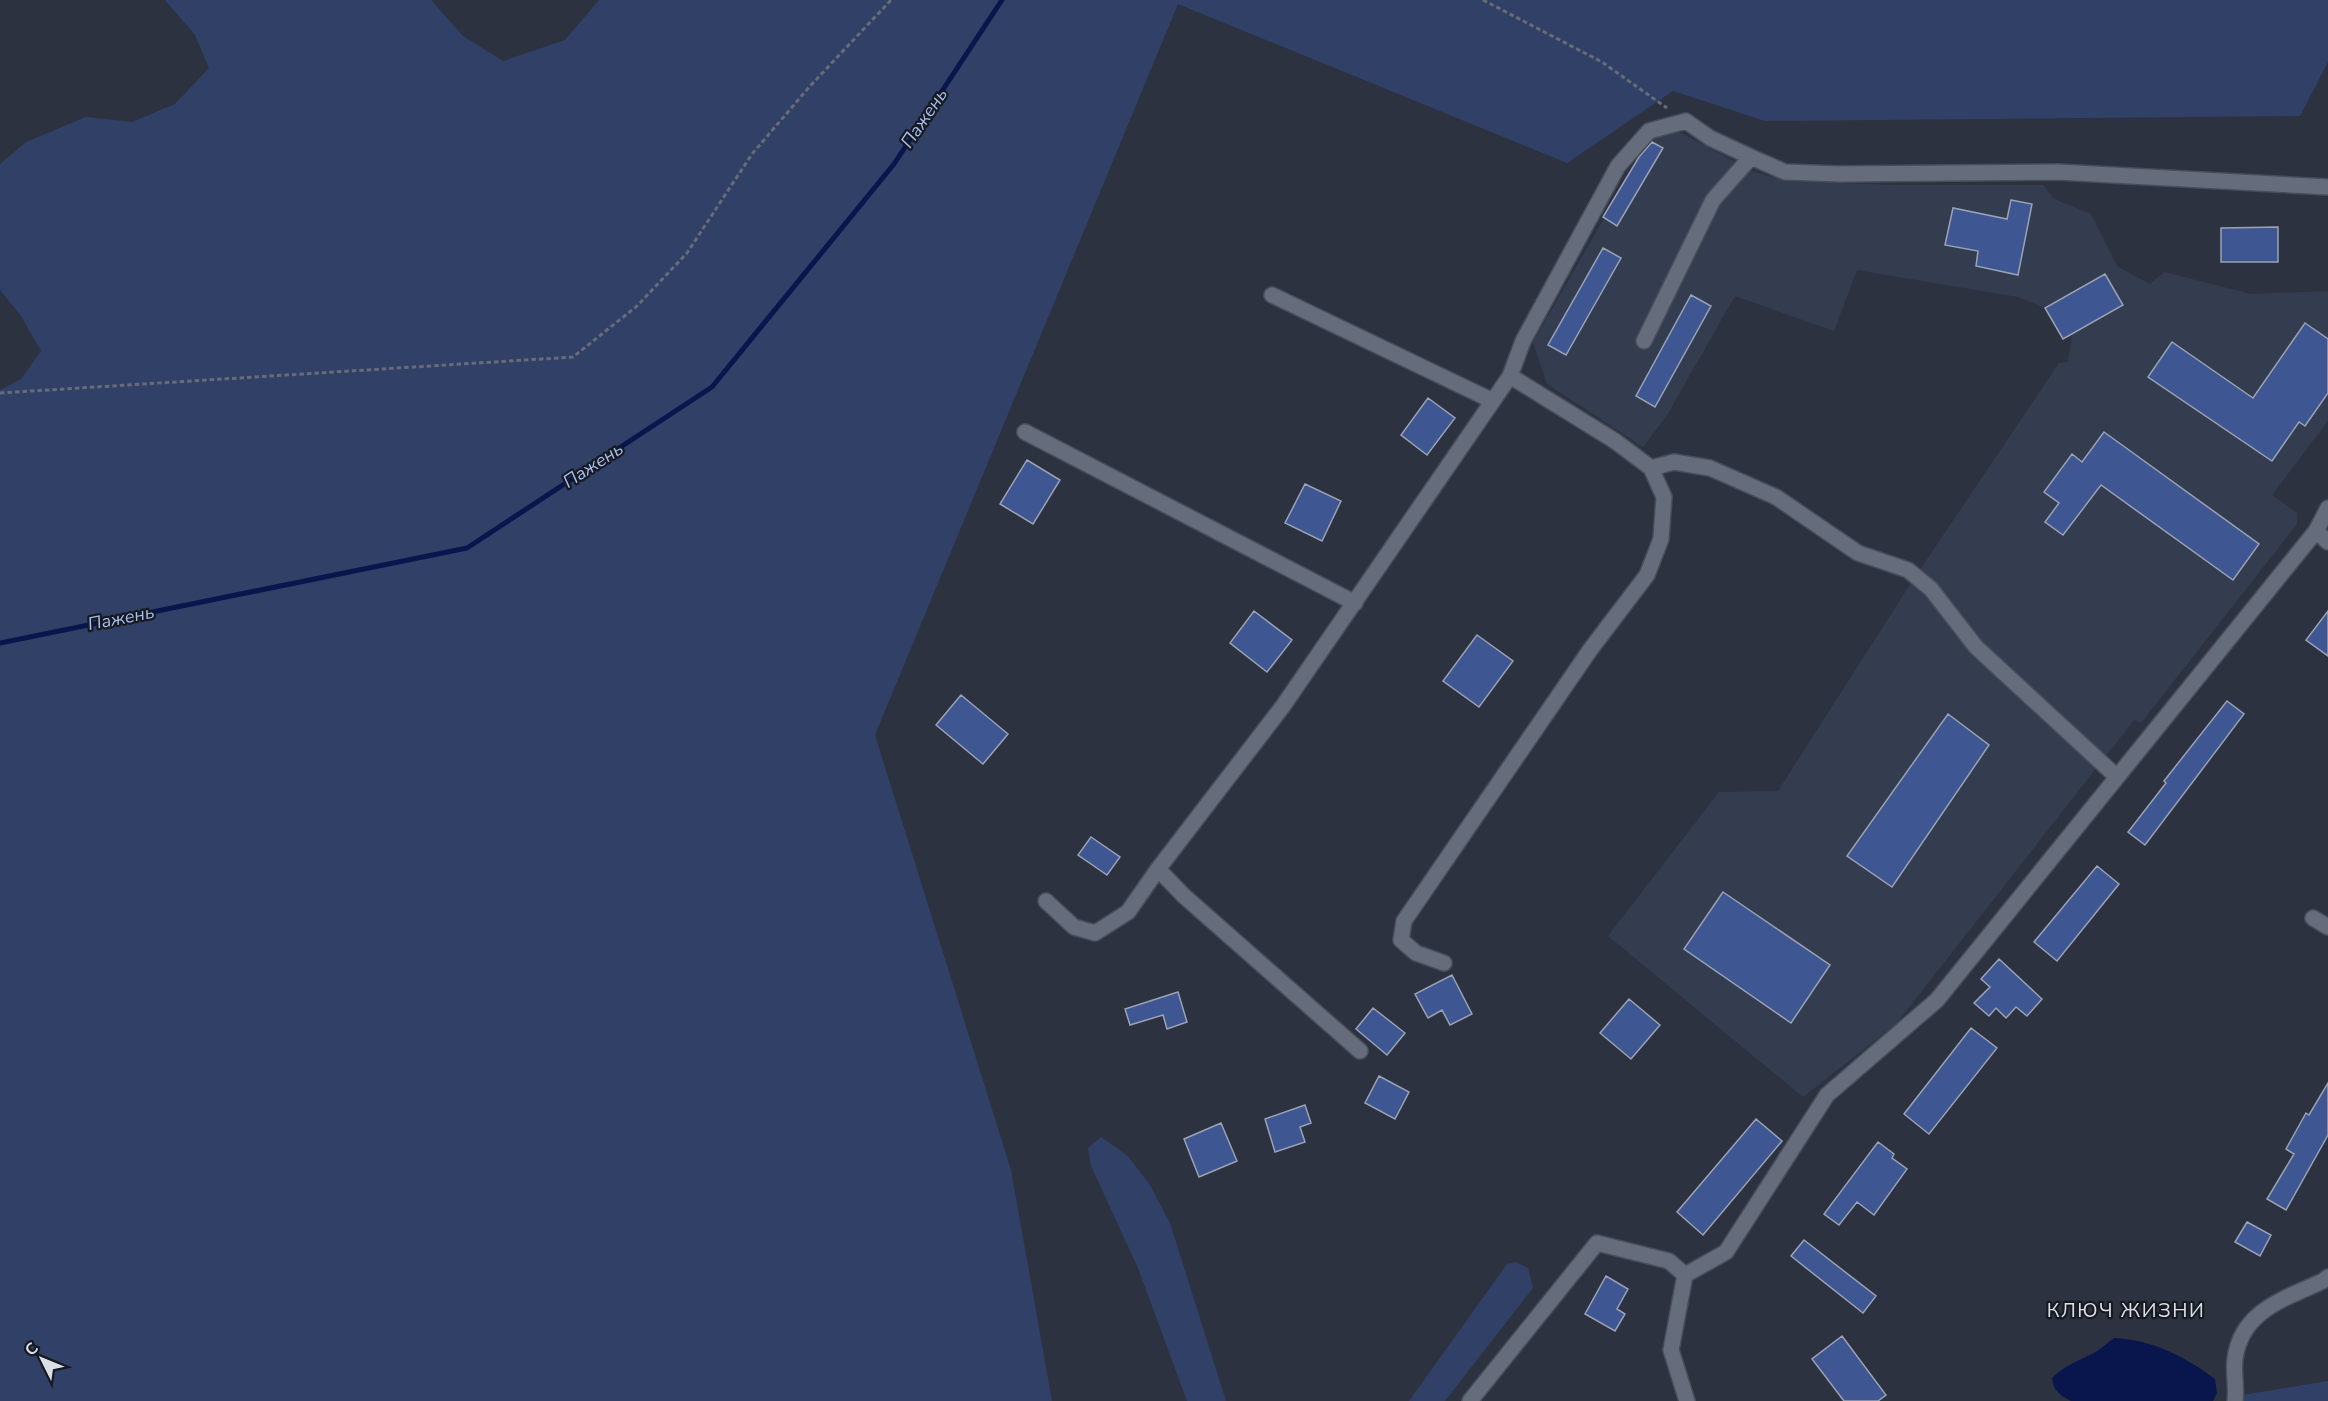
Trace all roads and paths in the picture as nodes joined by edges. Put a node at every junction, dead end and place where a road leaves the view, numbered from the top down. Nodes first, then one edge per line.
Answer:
1 (891, 0) edge
2 (1483, 0) edge
3 (1686, 121) junction
4 (1751, 158) junction
5 (2328, 187) edge
6 (1272, 295) dead end
7 (1644, 341) dead end
8 (1510, 376) junction
9 (0, 393) edge
10 (1493, 401) junction
11 (1025, 432) dead end
12 (1651, 468) junction
13 (2328, 508) edge
14 (2316, 531) junction
15 (2328, 542) edge
16 (1355, 603) junction
17 (2117, 777) junction
18 (1158, 869) junction
19 (1046, 901) dead end
20 (2313, 918) dead end
21 (2328, 927) edge
22 (1444, 963) dead end
23 (1360, 1051) dead end
24 (1685, 1275) junction
25 (2328, 1276) edge
26 (1470, 1401) edge
27 (1687, 1401) edge
28 (2235, 1401) edge

1 - 9 path
2 - 3 path
3 - 4 street
3 - 8 street
4 - 5 street
4 - 7 street
6 - 10 street
8 - 10 street
8 - 12 street
10 - 16 street
11 - 16 street
12 - 17 street
12 - 22 street
13 - 14 street
14 - 15 street
14 - 17 street
16 - 18 street
17 - 24 street
18 - 19 street
18 - 23 street
20 - 21 street
24 - 26 street
24 - 27 street
25 - 28 street

